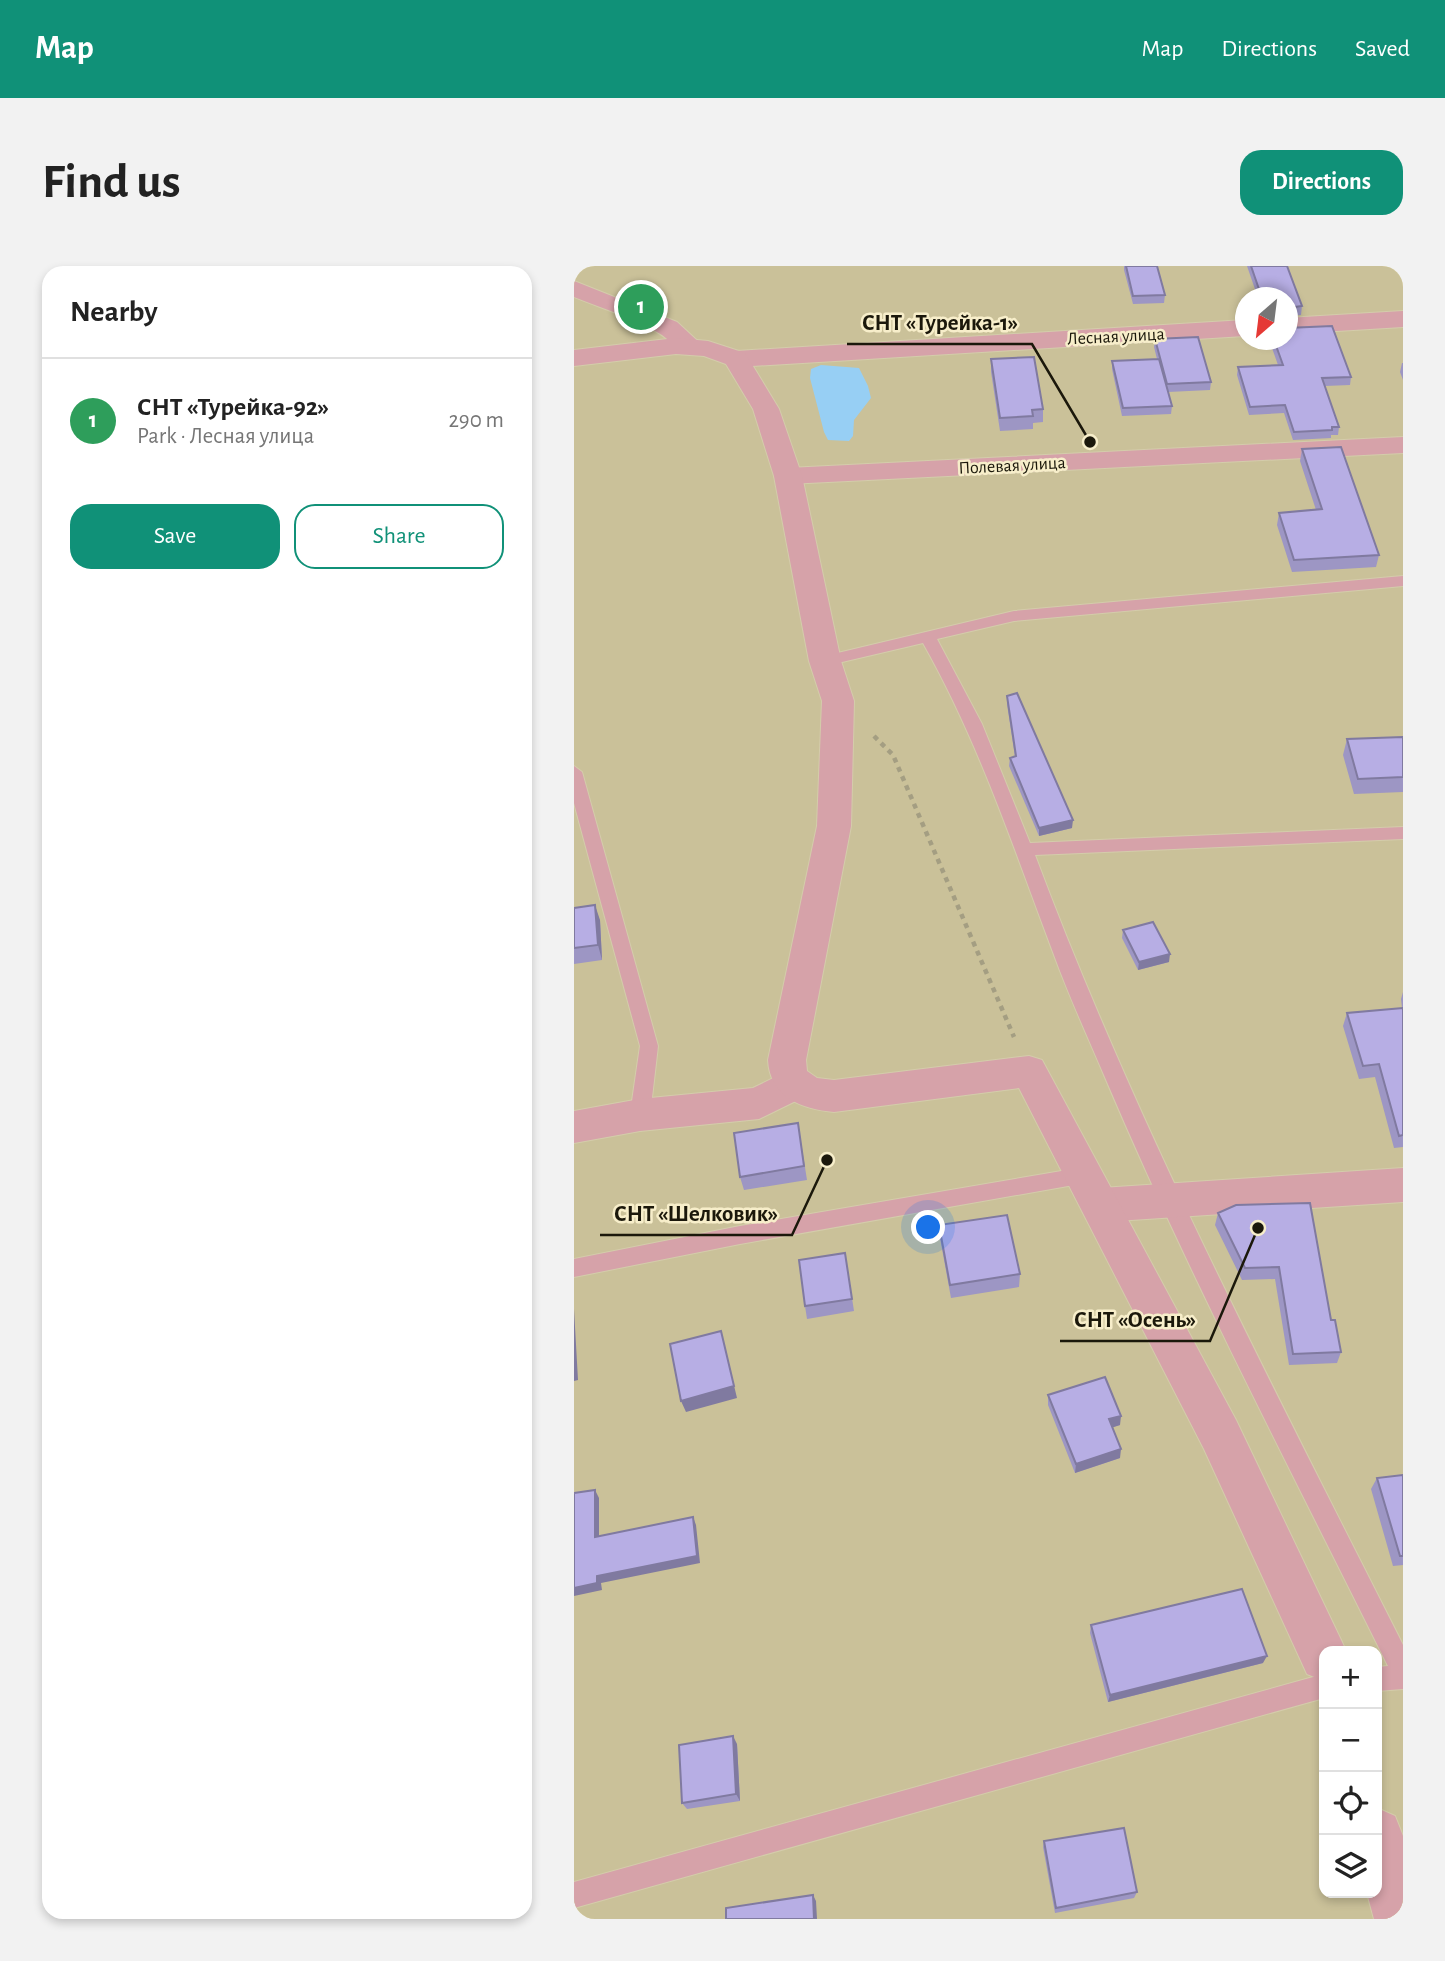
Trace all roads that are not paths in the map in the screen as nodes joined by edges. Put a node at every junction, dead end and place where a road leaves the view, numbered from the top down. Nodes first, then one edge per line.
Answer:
1 (574, 288) edge
2 (1403, 319) edge
3 (1298, 325) edge
4 (1235, 329) edge
5 (691, 347) junction
6 (574, 358) edge
7 (736, 359) junction
8 (1403, 445) edge
9 (788, 476) junction
10 (1403, 581) edge
11 (927, 636) junction
12 (825, 661) junction
13 (574, 772) edge
14 (1403, 833) edge
15 (1026, 849) junction
16 (794, 1084) junction
17 (640, 1115) junction
18 (574, 1127) edge
19 (1403, 1185) edge
20 (1093, 1190) junction
21 (1170, 1201) junction
22 (574, 1268) edge
23 (1319, 1646) edge
24 (1403, 1671) edge
25 (1403, 1677) edge
26 (1382, 1679) edge
27 (1319, 1687) edge
28 (1377, 1835) edge
29 (574, 1895) edge
30 (1400, 1919) edge

1 - 5 street
2 - 3 street
4 - 7 street, Лесная улица
5 - 6 street
5 - 7 street
7 - 9 street
8 - 9 street, Полевая улица
9 - 12 street
10 - 11 lane
11 - 12 lane
11 - 15 lane
12 - 16 street
13 - 17 lane
14 - 15 lane
15 - 21 lane
16 - 17 street
16 - 20 street
17 - 18 street
19 - 21 street
20 - 21 street
20 - 22 lane
20 - 23 street
21 - 24 lane
25 - 26 lane
27 - 29 lane
28 - 30 street

